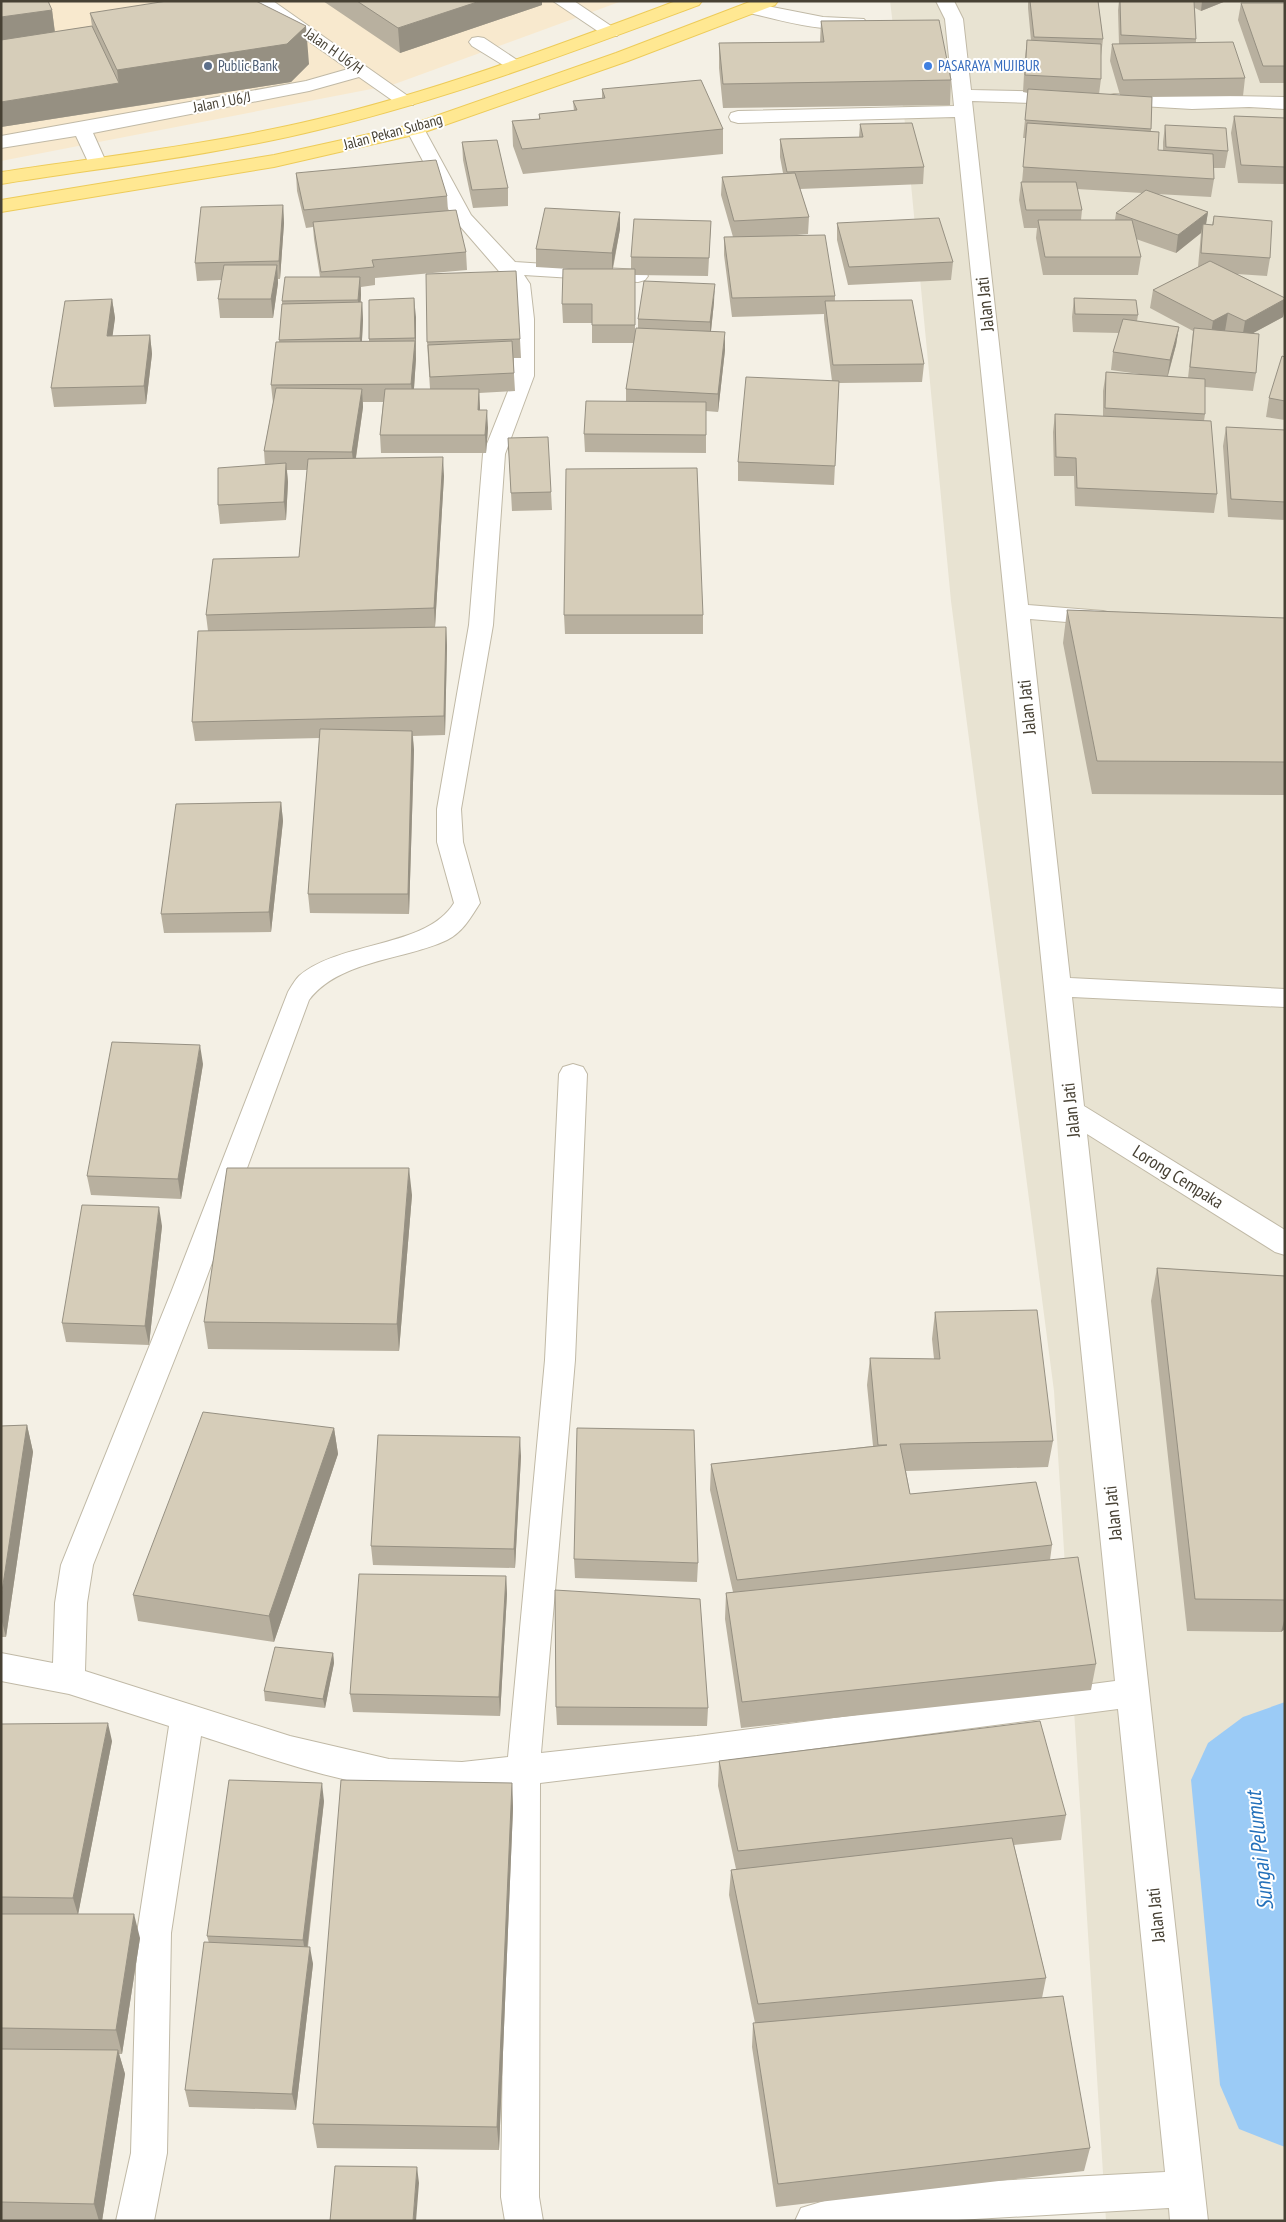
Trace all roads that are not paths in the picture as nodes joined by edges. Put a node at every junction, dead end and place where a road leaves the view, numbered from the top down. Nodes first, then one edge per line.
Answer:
1 (562, 1) edge
2 (694, 1) edge
3 (257, 4) edge
4 (761, 5) edge
5 (945, 13) edge
6 (880, 24) edge
7 (611, 32) junction
8 (478, 42) dead end
9 (514, 64) junction
10 (361, 71) junction
11 (1077, 99) edge
12 (1096, 100) edge
13 (406, 101) junction
14 (963, 103) junction
15 (1285, 103) edge
16 (738, 117) edge
17 (82, 129) junction
18 (415, 129) junction
19 (1, 142) edge
20 (97, 162) junction
21 (1, 178) edge
22 (1, 206) edge
23 (509, 268) junction
24 (638, 276) edge
25 (1018, 610) junction
26 (1126, 620) edge
27 (1058, 987) junction
28 (1285, 998) edge
29 (573, 1074) dead end
30 (1071, 1110) junction
31 (1285, 1244) edge
32 (1, 1667) edge
33 (69, 1680) junction
34 (1133, 1693) junction
35 (187, 1716) junction
36 (524, 1770) junction
37 (1188, 2209) edge
38 (135, 2221) edge
39 (524, 2221) edge
40 (814, 2221) edge

1 - 7 street
2 - 7 main road, Jalan Pekan Subang
3 - 10 street, Jalan H U6/H
4 - 6 street
4 - 18 main road, Jalan Pekan Subang
5 - 14 street, Jalan Jati
7 - 9 main road, Jalan Pekan Subang
8 - 9 street
9 - 13 main road, Jalan Pekan Subang
10 - 13 street, Jalan H U6/H
10 - 17 street, Jalan J U6/J
11 - 14 street
12 - 15 street
13 - 20 main road, Jalan Pekan Subang
14 - 16 street
14 - 25 street, Jalan Jati
17 - 19 street, Jalan J U6/J
17 - 20 street
18 - 22 main road, Jalan Pekan Subang
18 - 23 street
20 - 21 main road, Jalan Pekan Subang
23 - 24 street
23 - 33 street
25 - 26 street
25 - 27 street, Jalan Jati
27 - 28 street
27 - 30 street, Jalan Jati
29 - 36 street
30 - 31 street, Lorong Cempaka
30 - 34 street, Jalan Jati
32 - 33 street
33 - 35 street
34 - 36 street
34 - 37 street, Jalan Jati
35 - 36 street
35 - 38 street
36 - 39 street
37 - 40 street

